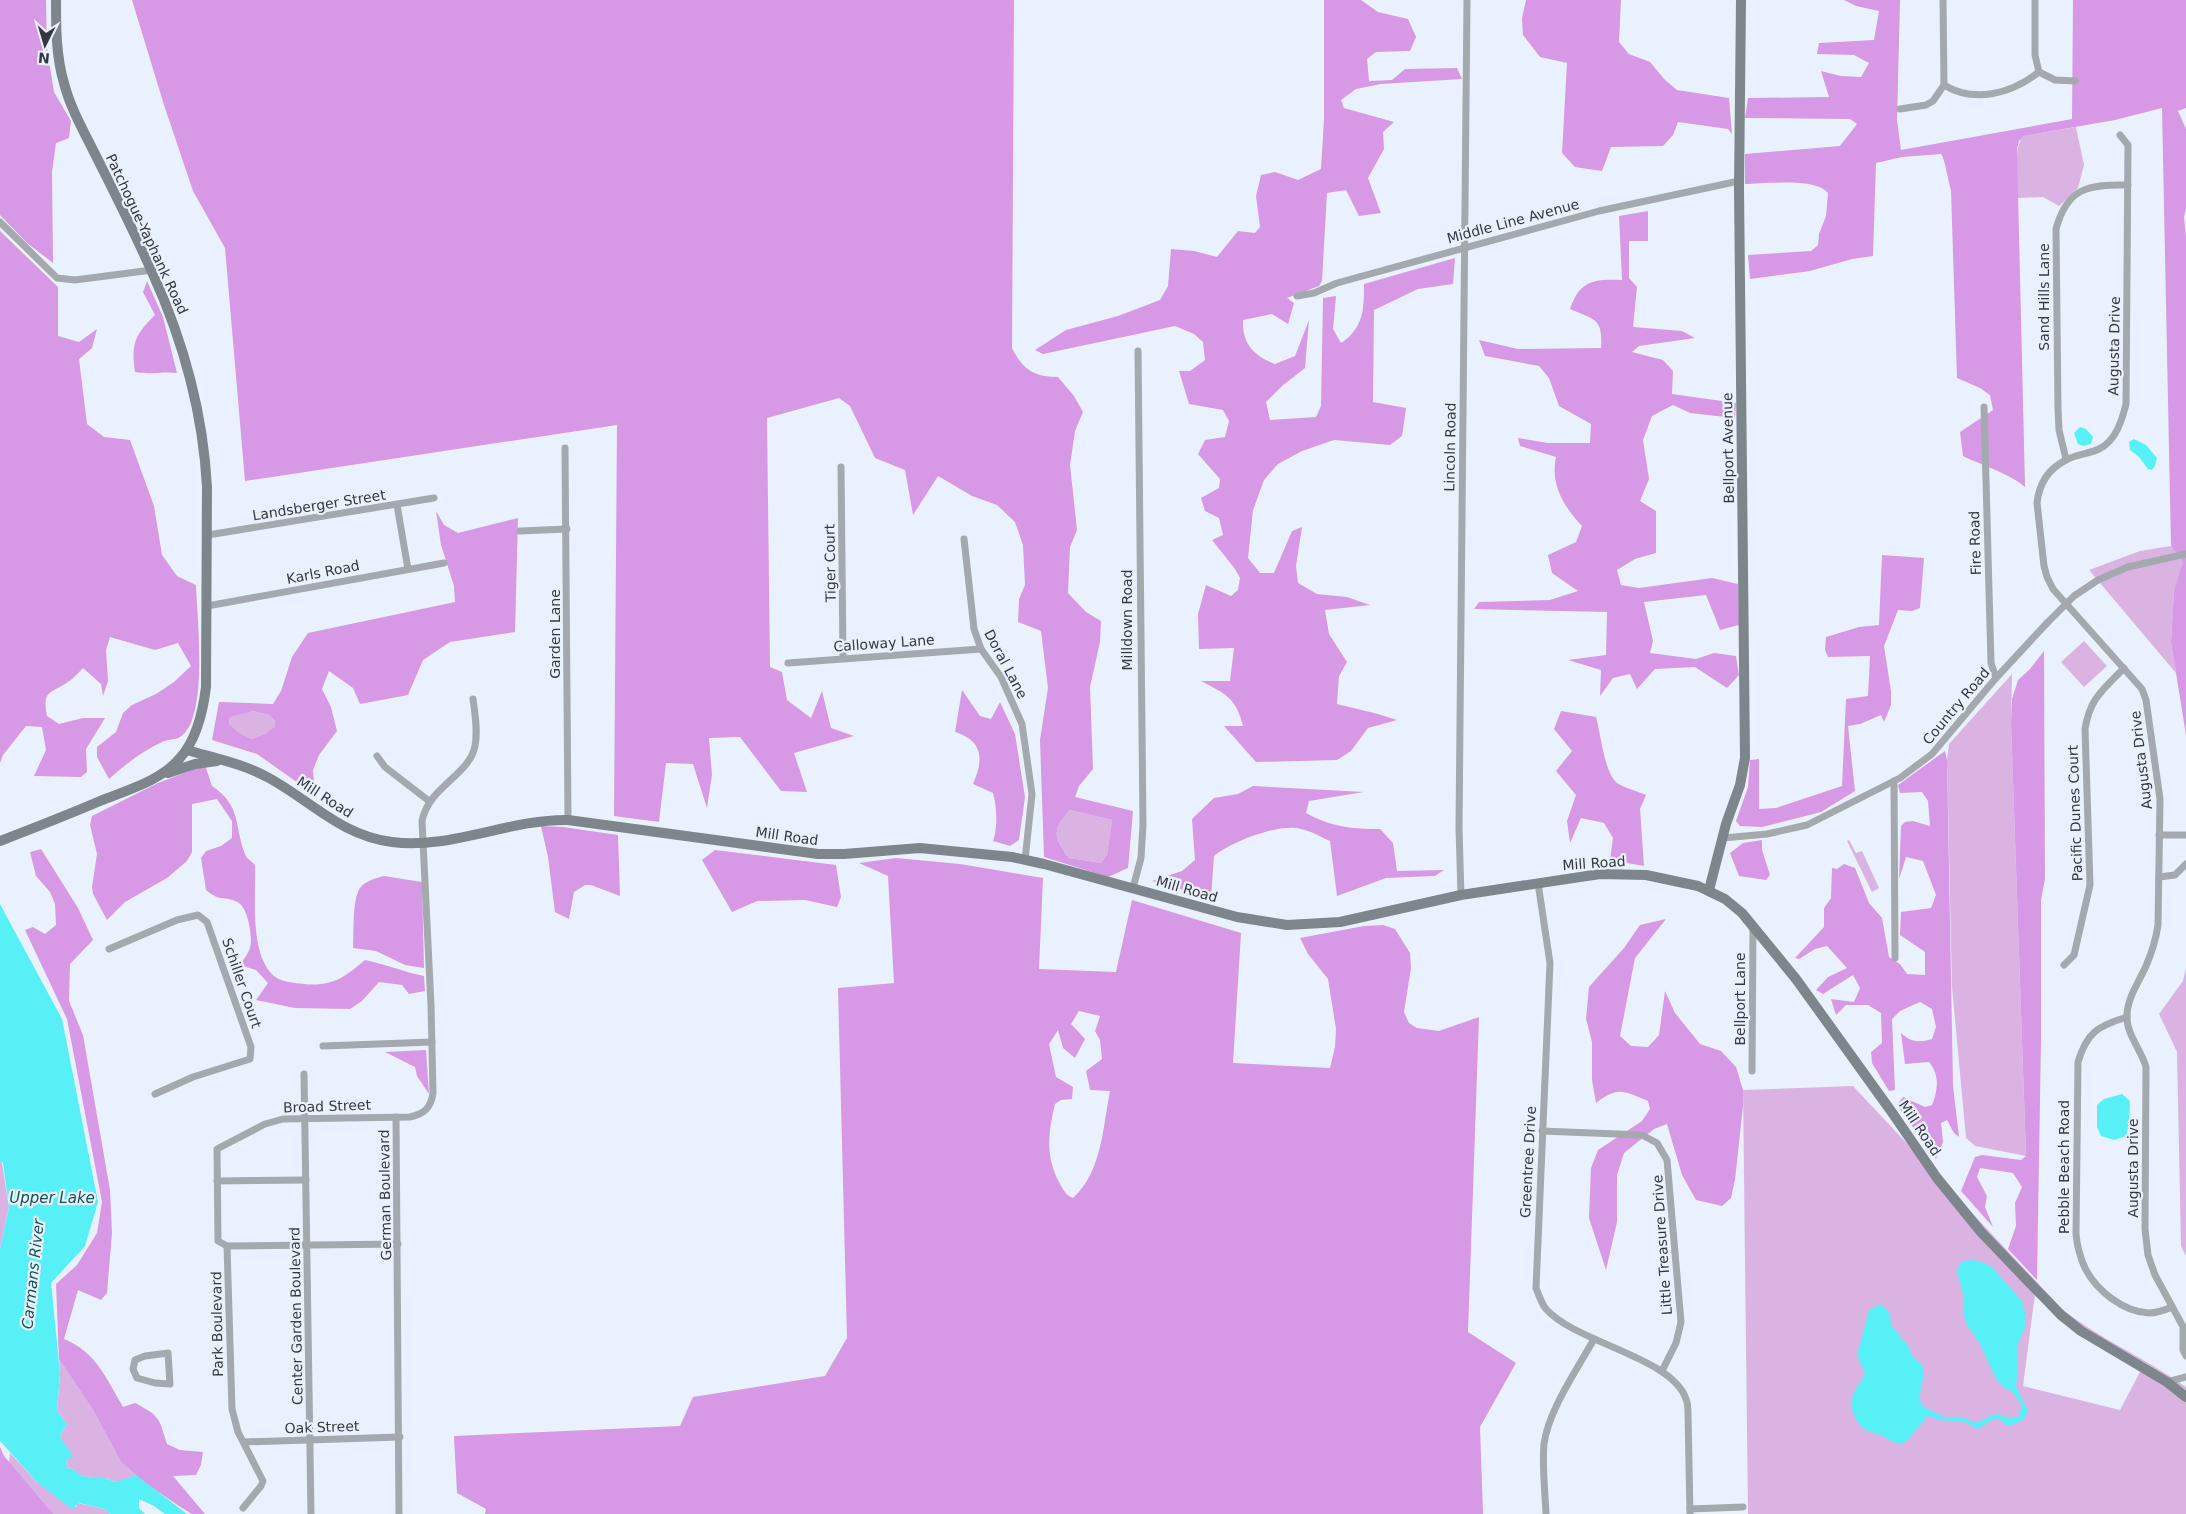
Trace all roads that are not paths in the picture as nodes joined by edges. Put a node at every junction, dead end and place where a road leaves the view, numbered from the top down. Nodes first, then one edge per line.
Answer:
1 (56, 0) edge
2 (1467, 0) edge
3 (1741, 0) edge
4 (1943, 0) edge
5 (2035, 0) edge
6 (2039, 72) junction
7 (2075, 81) dead end
8 (1944, 85) junction
9 (1900, 109) dead end
10 (2120, 135) dead end
11 (1739, 181) junction
12 (2128, 184) junction
13 (0, 222) edge
14 (1464, 248) junction
15 (152, 270) junction
16 (1297, 296) dead end
17 (1138, 351) dead end
18 (1984, 407) dead end
19 (565, 448) dead end
20 (2066, 460) junction
21 (841, 467) dead end
22 (434, 498) dead end
23 (398, 505) junction
24 (567, 529) junction
25 (520, 531) dead end
26 (208, 535) junction
27 (964, 539) dead end
28 (2186, 554) edge
29 (444, 563) dead end
30 (408, 569) junction
31 (207, 606) junction
32 (981, 649) junction
33 (844, 658) junction
34 (788, 663) dead end
35 (2124, 668) junction
36 (1996, 678) junction
37 (473, 699) dead end
38 (187, 750) junction
39 (377, 756) dead end
40 (226, 761) junction
41 (159, 775) junction
42 (1894, 781) junction
43 (429, 801) junction
44 (568, 820) junction
45 (2159, 835) junction
46 (2186, 835) edge
47 (1723, 838) junction
48 (0, 841) edge
49 (422, 843) junction
50 (1025, 860) junction
51 (2186, 864) edge
52 (2159, 877) junction
53 (1538, 882) junction
54 (1133, 888) junction
55 (1709, 890) junction
56 (1461, 895) junction
57 (1753, 926) junction
58 (109, 949) dead end
59 (1895, 958) dead end
60 (2064, 965) dead end
61 (2127, 1017) junction
62 (432, 1042) junction
63 (322, 1046) dead end
64 (1752, 1071) dead end
65 (304, 1074) dead end
66 (155, 1094) dead end
67 (396, 1117) junction
68 (305, 1118) junction
69 (1542, 1131) junction
70 (233, 1140) joint
71 (217, 1180) junction
72 (306, 1180) junction
73 (398, 1244) junction
74 (307, 1245) junction
75 (227, 1246) junction
76 (2172, 1307) junction
77 (2184, 1331) edge
78 (1594, 1339) junction
79 (168, 1353) joint
80 (2186, 1356) edge
81 (1662, 1371) junction
82 (2186, 1376) edge
83 (2167, 1382) junction
84 (2185, 1393) edge
85 (400, 1437) junction
86 (310, 1440) junction
87 (244, 1442) junction
88 (1743, 1507) dead end
89 (243, 1508) dead end
90 (1690, 1511) edge
91 (311, 1514) edge
92 (399, 1514) edge
93 (1546, 1514) edge

1 - 15 main road, Patchogue-Yaphank Road
2 - 14 street, Lincoln Road
3 - 11 main road, Bellport Avenue
4 - 8 street
5 - 6 street
6 - 7 street
6 - 8 street
8 - 9 street
10 - 12 street, Augusta Drive
11 - 14 street, Middle Line Avenue
11 - 47 main road, Bellport Avenue
12 - 20 street, Augusta Drive
12 - 20 street, Sand Hills Lane
13 - 15 street
14 - 16 street, Middle Line Avenue
14 - 56 street, Lincoln Road
15 - 26 main road, Patchogue-Yaphank Road
17 - 54 street, Milldown Road
18 - 36 street, Fire Road
19 - 24 street, Garden Lane
20 - 35 street, Augusta Drive
21 - 33 street, Tiger Court
22 - 23 street, Landsberger Street
23 - 26 street, Landsberger Street
23 - 30 street
24 - 25 street
24 - 44 street, Garden Lane
26 - 31 main road, Patchogue-Yaphank Road
27 - 32 street, Doral Lane
28 - 36 street, Country Road, bridge
29 - 30 street, Karls Road
30 - 31 street, Karls Road
31 - 38 main road, Patchogue-Yaphank Road
32 - 33 street, Calloway Lane
32 - 50 street, Doral Lane
33 - 34 street, Calloway Lane
35 - 45 street, Augusta Drive
35 - 60 street, Pacific Dunes Court
36 - 42 street, Country Road
37 - 43 street
38 - 40 main road, Mill Road
38 - 41 main road
39 - 43 street
40 - 41 main road
40 - 49 main road, Mill Road
41 - 48 main road
42 - 47 street, Country Road
42 - 59 street
43 - 49 street, German Boulevard
44 - 49 main road, Mill Road
44 - 50 main road, Mill Road
45 - 46 street
45 - 52 street, Augusta Drive
47 - 55 main road, Bellport Avenue
49 - 62 street, German Boulevard
50 - 54 main road, Mill Road
51 - 52 street
52 - 61 street, Augusta Drive
53 - 55 main road, Mill Road
53 - 56 main road, Mill Road
53 - 69 street, Greentree Drive
54 - 56 main road, Mill Road
55 - 57 main road, Mill Road
57 - 64 street, Bellport Lane
57 - 83 main road, Mill Road
58 - 66 street, Schiller Court
61 - 76 street, Augusta Drive
61 - 76 street, Pebble Beach Road
62 - 63 street
62 - 67 street, German Boulevard
65 - 68 street, Center Garden Boulevard
67 - 68 street, Broad Street
67 - 73 street, German Boulevard
68 - 70 street, Broad Street
68 - 72 street, Center Garden Boulevard
69 - 78 street, Greentree Drive
69 - 81 street, Little Treasure Drive
70 - 71 street, Park Boulevard
71 - 72 street
71 - 75 street, Park Boulevard
72 - 74 street, Center Garden Boulevard
73 - 74 street
73 - 85 street, German Boulevard
74 - 75 street
74 - 86 street, Center Garden Boulevard
75 - 87 street, Park Boulevard
76 - 77 street, Augusta Drive
77 - 80 street, Augusta Drive
78 - 81 street, Greentree Drive
78 - 93 street
79 - 79 street
81 - 90 street
82 - 83 street
83 - 84 main road, Mill Road
85 - 86 street, Oak Street
85 - 92 street, German Boulevard
86 - 87 street, Oak Street
86 - 91 street, Center Garden Boulevard
87 - 89 street, Park Boulevard
88 - 90 street

